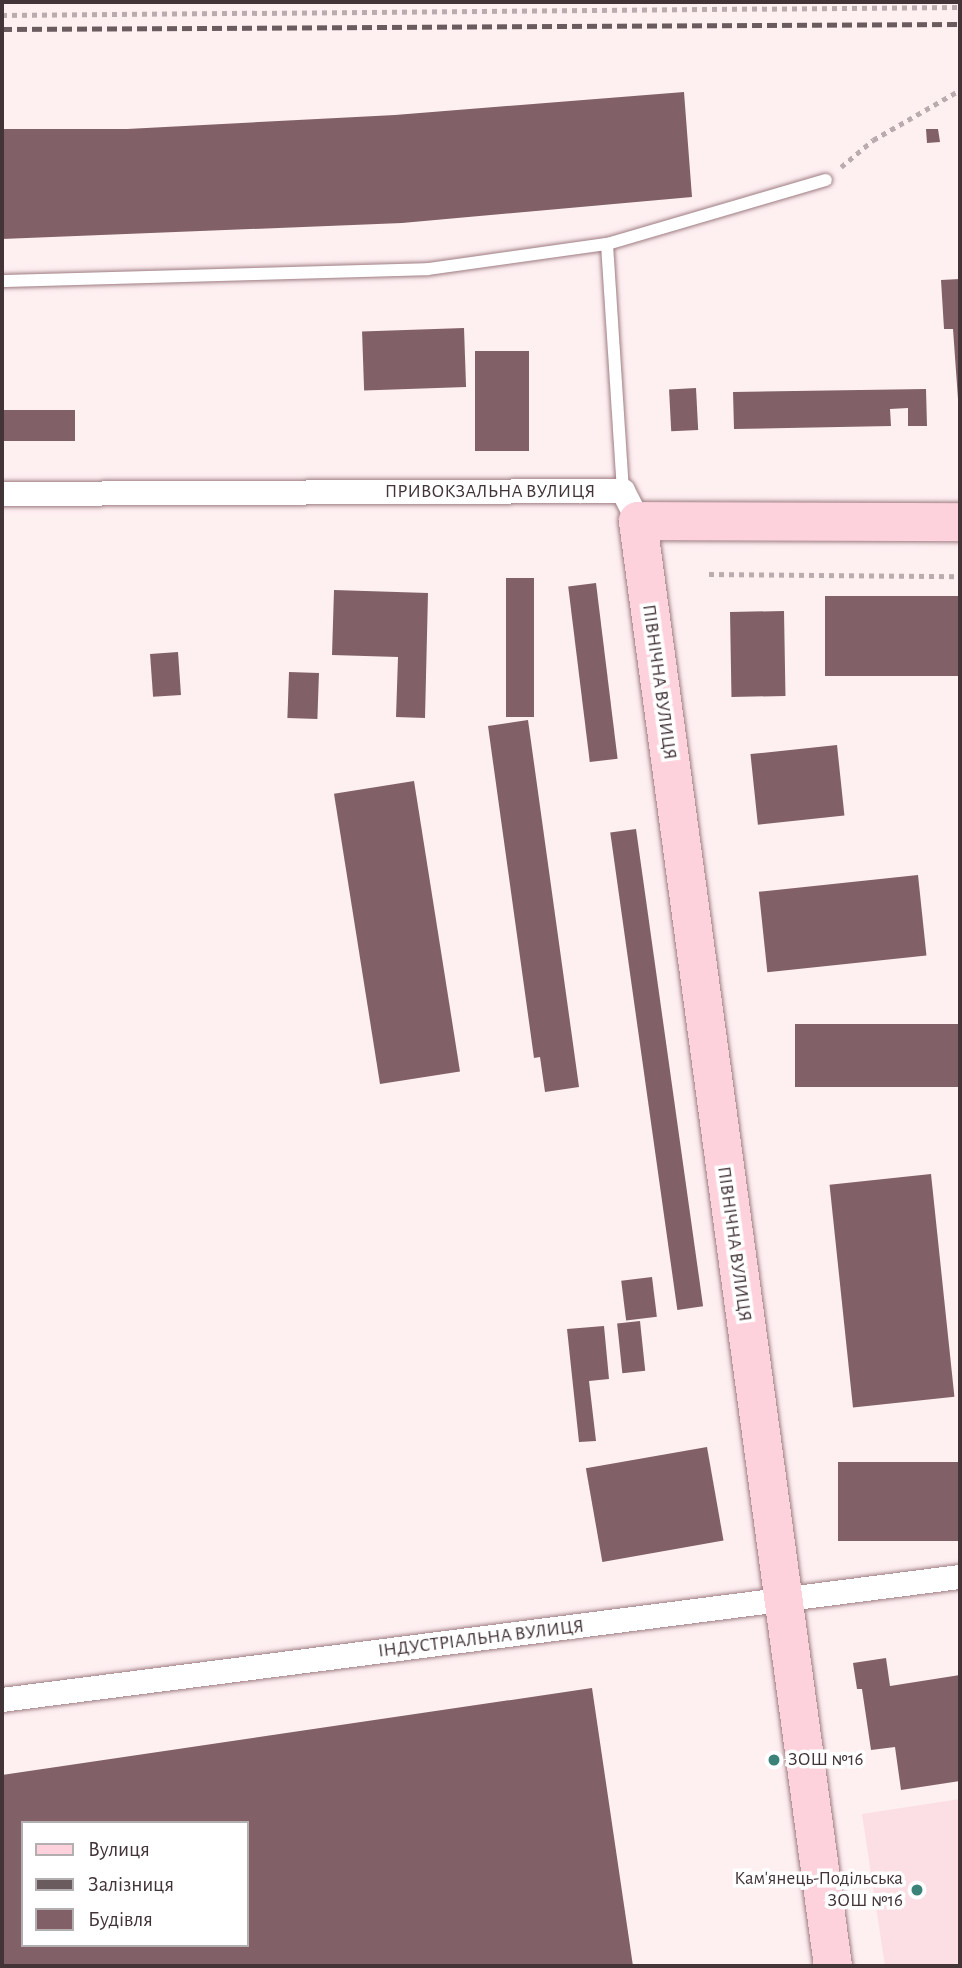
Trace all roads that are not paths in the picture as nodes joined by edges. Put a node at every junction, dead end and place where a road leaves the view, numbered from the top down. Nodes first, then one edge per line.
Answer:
1 (826, 180) road end
2 (607, 244) junction
3 (2, 281) edge
4 (2, 494) edge
5 (630, 506) junction
6 (960, 522) edge
7 (960, 1577) edge
8 (782, 1600) junction
9 (2, 1700) edge
10 (833, 1966) edge

1 - 2 lane
2 - 3 lane
2 - 5 lane
4 - 5 street, ПРИВОКЗАЛЬНА ВУЛИЦЯ
5 - 6 main road, ПРИВОКЗАЛЬНА ВУЛИЦЯ
5 - 8 main road, ПІВНІЧНА ВУЛИЦЯ
7 - 8 street, ІНДУСТРІАЛЬНА ВУЛИЦЯ
8 - 9 street, ІНДУСТРІАЛЬНА ВУЛИЦЯ
8 - 10 main road, ПІВНІЧНА ВУЛИЦЯ

